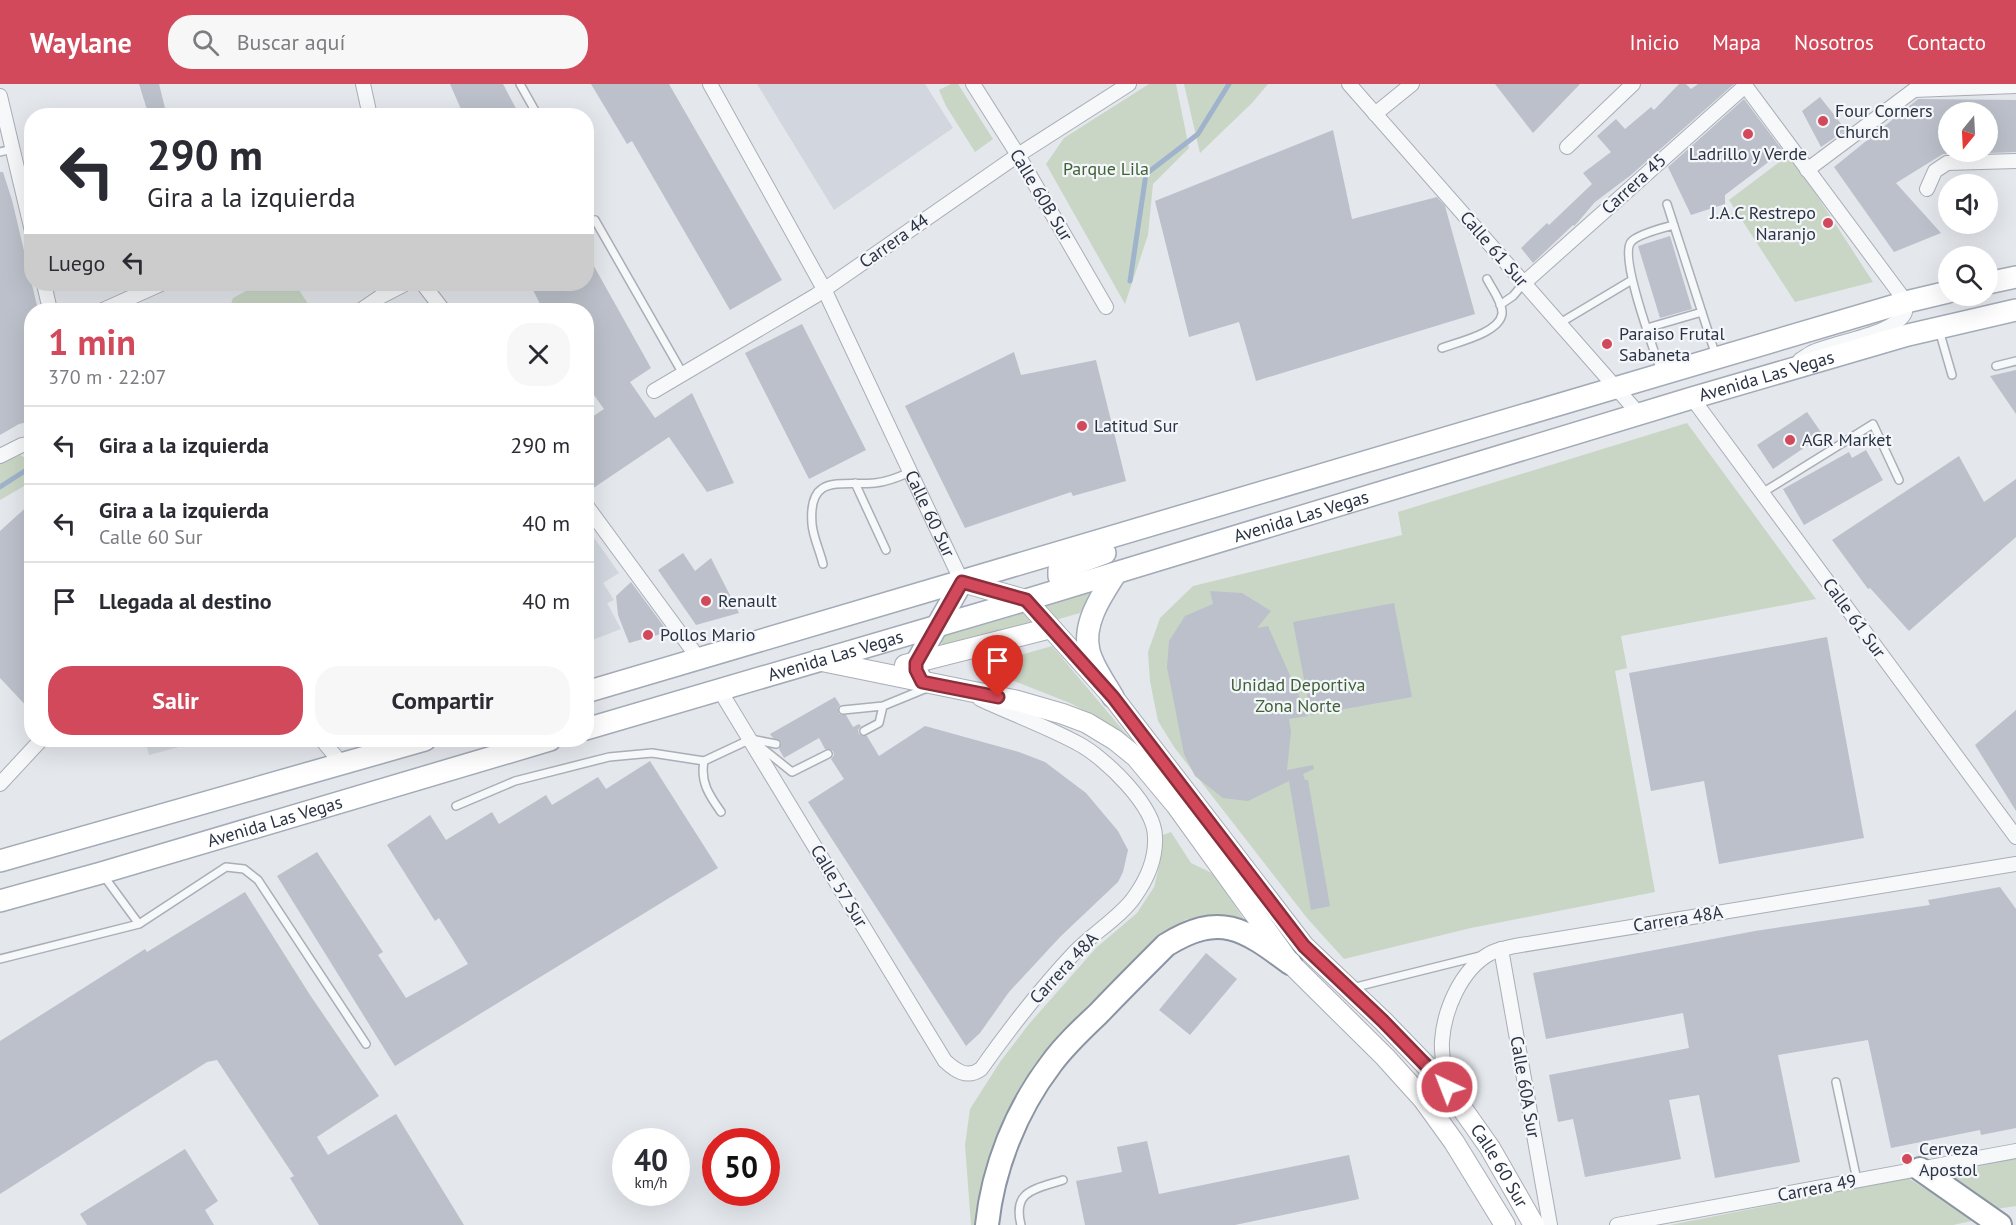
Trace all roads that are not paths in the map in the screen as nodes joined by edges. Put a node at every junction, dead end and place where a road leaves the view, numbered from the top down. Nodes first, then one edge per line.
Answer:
1 (363, 84) edge
2 (520, 84) edge
3 (710, 84) edge
4 (973, 84) edge
5 (1129, 84) edge
6 (1349, 84) edge
7 (1412, 84) edge
8 (1633, 84) edge
9 (1744, 85) edge
10 (2016, 86) edge
11 (0, 96) edge
12 (368, 108) edge
13 (534, 108) edge
14 (1375, 114) junction
15 (5, 145) edge
16 (1567, 147) dead end
17 (1018, 155) junction
18 (2016, 161) edge
19 (1807, 170) junction
20 (1927, 189) dead end
21 (1667, 204) dead end
22 (24, 206) edge
23 (595, 220) dead end
24 (1674, 225) junction
25 (2016, 277) edge
26 (1487, 279) dead end
27 (1632, 280) junction
28 (1998, 281) edge
29 (1524, 283) junction
30 (824, 289) junction
31 (145, 291) edge
32 (381, 291) edge
33 (428, 291) edge
34 (1938, 294) edge
35 (1906, 302) junction
36 (119, 303) edge
37 (368, 303) edge
38 (438, 303) edge
39 (1500, 305) junction
40 (1106, 307) dead end
41 (2016, 310) edge
42 (1702, 312) junction
43 (1560, 323) junction
44 (1938, 327) junction
45 (1647, 328) junction
46 (1442, 348) dead end
47 (1716, 358) junction
48 (2016, 362) edge
49 (1996, 366) dead end
50 (1783, 372) junction
51 (683, 374) junction
52 (1662, 374) junction
53 (1952, 375) dead end
54 (1616, 387) junction
55 (654, 391) dead end
56 (1692, 398) junction
57 (1639, 414) junction
58 (24, 444) edge
59 (0, 456) edge
60 (910, 472) junction
61 (1899, 480) dead end
62 (855, 483) junction
63 (1762, 493) junction
64 (594, 516) edge
65 (1160, 523) junction
66 (886, 550) dead end
67 (823, 564) dead end
68 (1116, 573) junction
69 (962, 582) junction
70 (1064, 588) junction
71 (1026, 600) junction
72 (937, 625) junction
73 (1051, 628) junction
74 (699, 659) junction
75 (817, 660) junction
76 (925, 676) junction
77 (719, 689) junction
78 (957, 689) junction
79 (594, 690) edge
80 (1113, 697) junction
81 (882, 705) junction
82 (843, 710) dead end
83 (594, 727) edge
84 (864, 731) dead end
85 (751, 739) junction
86 (776, 744) dead end
87 (34, 747) edge
88 (328, 747) edge
89 (401, 747) edge
90 (526, 747) edge
91 (828, 754) dead end
92 (704, 761) junction
93 (342, 764) junction
94 (0, 784) edge
95 (456, 806) dead end
96 (721, 812) dead end
97 (2016, 837) edge
98 (1154, 854) joint
99 (0, 861) edge
100 (2016, 864) edge
101 (101, 873) junction
102 (0, 901) edge
103 (139, 924) junction
104 (1495, 951) junction
105 (0, 959) edge
106 (1290, 963) junction
107 (1349, 989) junction
108 (366, 1044) dead end
109 (966, 1074) joint
110 (1836, 1082) dead end
111 (1447, 1087) junction
112 (2016, 1151) edge
113 (1920, 1169) junction
114 (1063, 1180) dead end
115 (1857, 1180) junction
116 (987, 1225) edge
117 (1021, 1225) edge
118 (1505, 1225) edge
119 (1534, 1225) edge
120 (1550, 1225) edge
121 (1617, 1225) edge
122 (2000, 1225) edge

1 - 12 street
2 - 13 lane
3 - 30 street, Calle 60 Sur
4 - 17 street, Calle 60B Sur
5 - 17 street, Carrera 44
6 - 14 street, Calle 61 Sur
7 - 14 street
8 - 16 street
9 - 19 street
9 - 29 street, Carrera 45
10 - 19 street
11 - 15 street
14 - 29 street, Calle 61 Sur
15 - 22 street
17 - 30 street, Carrera 44
17 - 40 street, Calle 60B Sur
18 - 20 street
19 - 35 street
21 - 24 lane
23 - 51 lane
24 - 27 lane
24 - 42 lane
25 - 28 main road
26 - 39 lane
27 - 43 lane
27 - 45 lane
29 - 39 lane
29 - 43 street, Calle 61 Sur
30 - 51 street, Carrera 44
30 - 60 street, Calle 60 Sur
31 - 36 street
32 - 37 street
33 - 38 street
34 - 35 main road, Avenida Las Vegas
35 - 47 main road, Avenida Las Vegas
35 - 50 street
39 - 46 lane
41 - 44 main road, Avenida Las Vegas
42 - 45 lane
42 - 47 lane
43 - 54 street, Calle 61 Sur
44 - 50 main road, Avenida Las Vegas
44 - 53 lane
45 - 52 lane
47 - 52 main road, Avenida Las Vegas
48 - 49 lane
50 - 56 main road, Avenida Las Vegas
51 - 55 street, Carrera 44
52 - 54 main road, Avenida Las Vegas
54 - 57 street, Calle 61 Sur
54 - 65 main road, Avenida Las Vegas
56 - 57 main road, Avenida Las Vegas
56 - 63 street, Calle 61 Sur
57 - 68 main road, Avenida Las Vegas
58 - 59 street
60 - 62 lane
60 - 69 street, Calle 60 Sur
61 - 63 lane
62 - 66 lane
62 - 67 lane
63 - 97 street, Calle 61 Sur
64 - 74 street
65 - 69 main road, Avenida Las Vegas
65 - 70 main road
68 - 70 main road, Avenida Las Vegas
68 - 80 main road
69 - 71 main road
69 - 72 main road
69 - 74 main road, Avenida Las Vegas
70 - 71 main road, Avenida Las Vegas
71 - 72 main road, Avenida Las Vegas
71 - 73 main road, Calle 60 Sur
72 - 75 main road, Avenida Las Vegas
72 - 76 main road
73 - 76 main road
73 - 80 main road, Calle 60 Sur
74 - 79 main road, Avenida Las Vegas
75 - 76 main road
75 - 77 main road, Avenida Las Vegas
76 - 78 main road, Calle 60 Sur
76 - 81 lane
77 - 83 main road, Avenida Las Vegas
77 - 85 street, Calle 57 Sur
78 - 98 street, Calle 60 Sur
78 - 106 main road, Calle 60 Sur
80 - 107 main road, Calle 60 Sur
81 - 82 lane
81 - 84 lane
85 - 86 lane
85 - 91 lane
85 - 92 lane
85 - 109 street, Calle 57 Sur
87 - 94 street
88 - 93 street
89 - 93 main road, Avenida Las Vegas
90 - 101 main road, Avenida Las Vegas
92 - 95 lane
92 - 96 lane
93 - 99 main road, Avenida Las Vegas
98 - 109 street, Carrera 48A
100 - 104 street, Carrera 48A
101 - 102 main road, Avenida Las Vegas
101 - 103 lane
103 - 105 lane
103 - 108 lane
104 - 107 lane
104 - 111 street
104 - 120 street, Calle 60A Sur
106 - 116 highway
106 - 118 main road, Calle 60 Sur
107 - 111 main road, Calle 60 Sur
110 - 115 lane
111 - 119 main road, Calle 60 Sur
112 - 113 street, Carrera 49
113 - 115 street, Carrera 49
113 - 122 highway
114 - 117 lane
115 - 121 street, Carrera 49

